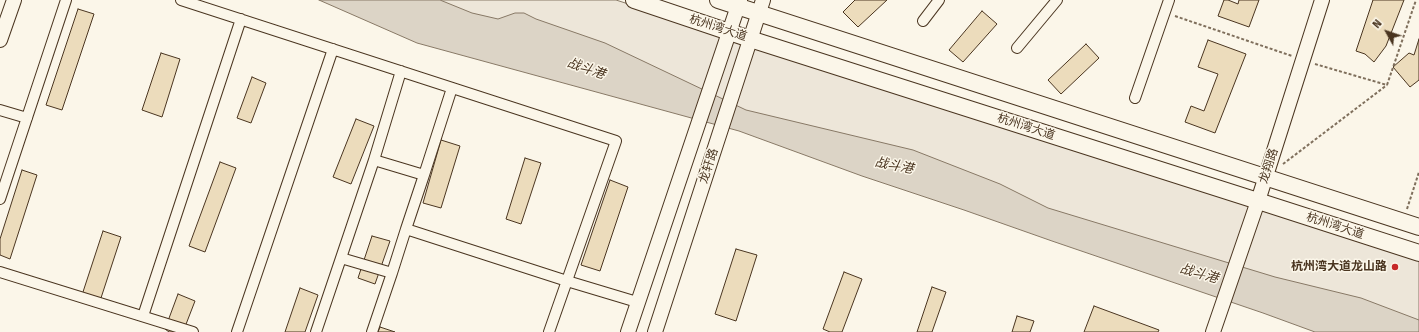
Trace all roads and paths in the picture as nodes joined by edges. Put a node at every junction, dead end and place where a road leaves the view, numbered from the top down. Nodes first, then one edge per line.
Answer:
1 (14, 0) edge
2 (66, 0) edge
3 (181, 0) edge
4 (634, 0) edge
5 (718, 0) edge
6 (939, 0) edge
7 (1057, 0) edge
8 (1169, 0) edge
9 (1322, 0) edge
10 (1416, 0) edge
11 (739, 3) edge
12 (761, 7) edge
13 (1165, 12) junction
14 (241, 19) junction
15 (923, 21) dead end
16 (729, 32) junction
17 (750, 39) junction
18 (0, 40) edge
19 (1017, 48) dead end
20 (333, 49) junction
21 (1303, 60) junction
22 (401, 71) junction
23 (1387, 85) junction
24 (452, 88) junction
25 (1135, 98) dead end
26 (0, 110) edge
27 (27, 118) junction
28 (374, 160) junction
29 (1419, 172) edge
30 (424, 175) junction
31 (1266, 177) junction
32 (0, 199) edge
33 (1258, 201) junction
34 (1403, 222) junction
35 (1419, 227) edge
36 (406, 229) junction
37 (1419, 253) edge
38 (340, 258) junction
39 (0, 272) edge
40 (392, 273) junction
41 (567, 281) junction
42 (637, 302) junction
43 (142, 316) junction
44 (194, 332) edge
45 (237, 332) edge
46 (316, 332) edge
47 (372, 332) edge
48 (549, 332) edge
49 (628, 332) edge
50 (655, 332) edge
51 (1213, 332) edge

1 - 18 street
2 - 27 street
3 - 14 street
4 - 16 main road, 杭州湾大道
5 - 11 main road, 杭州湾大道
6 - 15 street
7 - 19 street
8 - 13 street
9 - 21 street, 龙翔路
10 - 23 path
11 - 12 main road, 杭州湾大道
11 - 16 street
12 - 17 street, 龙轩路
12 - 31 main road, 杭州湾大道
13 - 21 path
13 - 25 street
14 - 20 street
14 - 43 street
16 - 17 main road, 杭州湾大道
16 - 42 street
17 - 33 main road, 杭州湾大道
17 - 50 street, 龙轩路
20 - 22 street
20 - 45 street
21 - 23 path
21 - 31 street, 龙翔路
22 - 24 street
22 - 28 street
23 - 31 path
24 - 30 street
24 - 41 street
26 - 27 street
27 - 32 street
28 - 30 street
28 - 38 street
29 - 34 path
30 - 36 street
31 - 33 street, 龙翔路
31 - 34 main road, 杭州湾大道
33 - 37 main road, 杭州湾大道
33 - 51 street, 龙翔路
34 - 35 main road, 杭州湾大道
36 - 40 street
36 - 41 street
38 - 40 street
38 - 46 street
39 - 43 street
40 - 47 street
41 - 42 street
41 - 48 street
42 - 49 street
43 - 44 street

